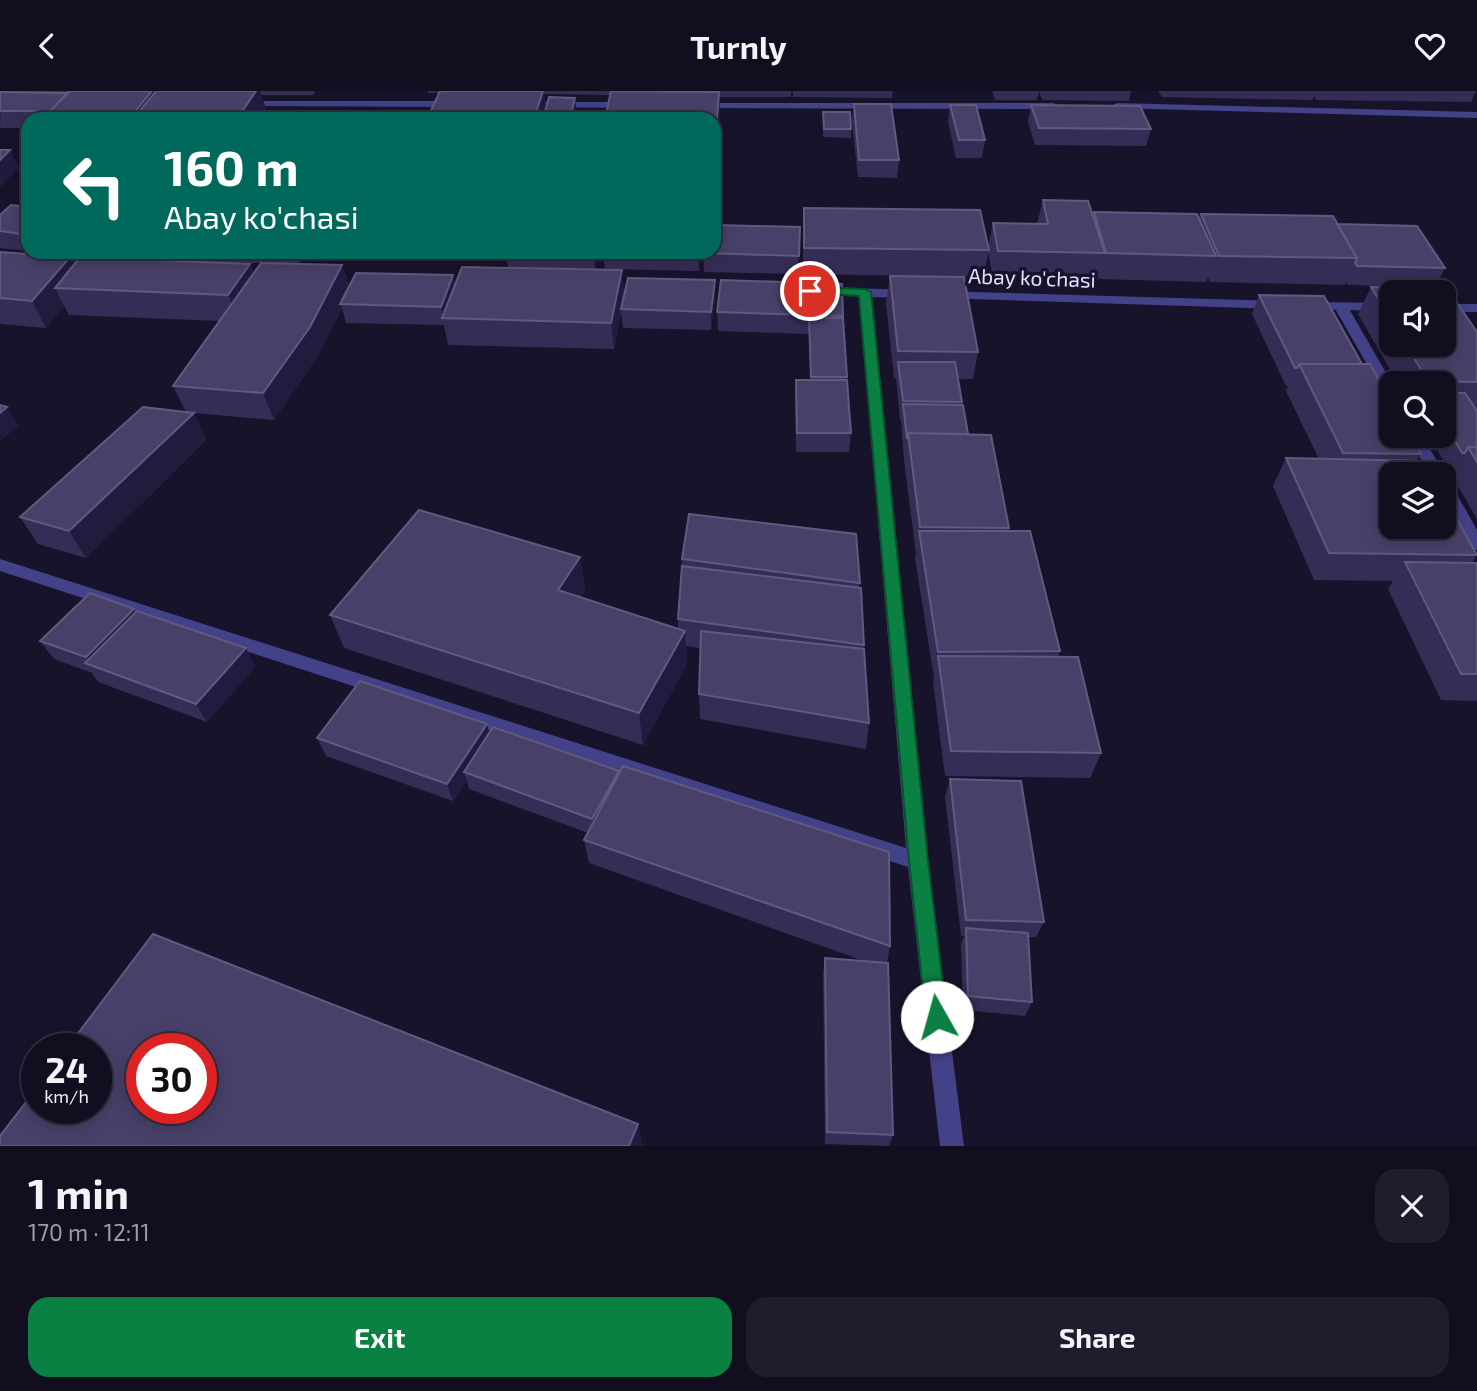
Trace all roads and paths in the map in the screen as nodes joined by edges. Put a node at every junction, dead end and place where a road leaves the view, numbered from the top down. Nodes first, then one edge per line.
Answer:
1 (1147, 91) edge
2 (236, 103) edge
3 (473, 104) edge
4 (515, 104) edge
5 (640, 105) edge
6 (681, 105) edge
7 (1071, 106) edge
8 (1099, 106) edge
9 (1154, 106) junction
10 (1477, 115) edge
11 (810, 291) edge
12 (865, 292) junction
13 (1341, 307) junction
14 (1379, 307) edge
15 (1456, 307) edge
16 (1477, 308) edge
17 (1379, 373) edge
18 (1456, 507) edge
19 (1477, 544) edge
20 (0, 565) edge
21 (918, 861) junction
22 (952, 1146) edge

1 - 9 street
2 - 3 street
4 - 5 street
6 - 7 street
8 - 9 street
9 - 10 street
11 - 12 street, Abay ko'chasi
12 - 13 street, Abay ko'chasi
12 - 21 street
13 - 14 street, Abay ko'chasi
13 - 17 street
15 - 16 street
18 - 19 street
20 - 21 street
21 - 22 street

